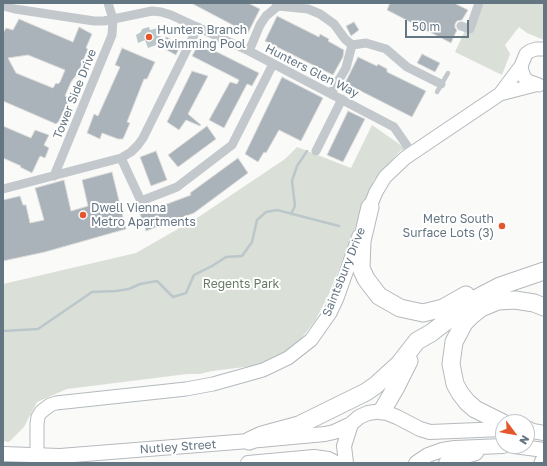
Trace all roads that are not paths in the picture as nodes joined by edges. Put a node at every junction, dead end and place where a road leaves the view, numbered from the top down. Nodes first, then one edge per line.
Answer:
1 (108, 3) edge
2 (479, 3) edge
3 (277, 4) edge
4 (3, 6) edge
5 (113, 19) junction
6 (461, 26) dead end
7 (198, 27) junction
8 (352, 45) junction
9 (544, 49) edge
10 (249, 51) junction
11 (273, 64) junction
12 (521, 66) junction
13 (448, 73) dead end
14 (540, 84) edge
15 (439, 88) joint
16 (331, 93) junction
17 (500, 94) junction
18 (342, 99) junction
19 (316, 151) dead end
20 (412, 153) junction
21 (121, 158) junction
22 (54, 176) junction
23 (3, 190) edge
24 (370, 207) junction
25 (544, 271) edge
26 (544, 307) edge
27 (431, 333) junction
28 (382, 411) junction
29 (495, 419) edge
30 (351, 424) junction
31 (495, 429) edge
32 (249, 441) junction
33 (495, 446) edge
34 (495, 447) edge
35 (3, 454) edge
36 (37, 459) edge
37 (248, 463) edge
38 (336, 463) edge
39 (346, 463) edge
40 (416, 463) edge
41 (446, 463) edge

1 - 5 street
2 - 6 street
3 - 8 street
3 - 10 street
4 - 5 street, Hunters Glen Way
5 - 7 street, Hunters Glen Way
5 - 22 street, Tower Side Drive
7 - 10 street, Hunters Glen Way
7 - 21 street
8 - 15 street
8 - 16 street
9 - 12 street, Saintsbury Drive
10 - 11 street, Hunters Glen Way
11 - 16 street, Hunters Glen Way
11 - 21 street
12 - 14 street
12 - 17 street, Saintsbury Drive
13 - 15 lane
14 - 17 street, Saintsbury Drive
16 - 18 street, Hunters Glen Way
17 - 20 street, Saintsbury Drive
18 - 19 street
18 - 20 street, Hunters Glen Way
20 - 24 street, Saintsbury Drive
21 - 22 street
22 - 23 street
24 - 25 highway
24 - 36 street, Saintsbury Drive
25 - 27 highway
26 - 29 highway
27 - 28 highway
27 - 32 highway
28 - 30 main road, Nutley Street
28 - 31 main road
30 - 32 main road, Nutley Street
30 - 39 main road
32 - 36 main road, Nutley Street
33 - 40 main road
34 - 41 main road
35 - 36 main road, Nutley Street
37 - 38 main road

